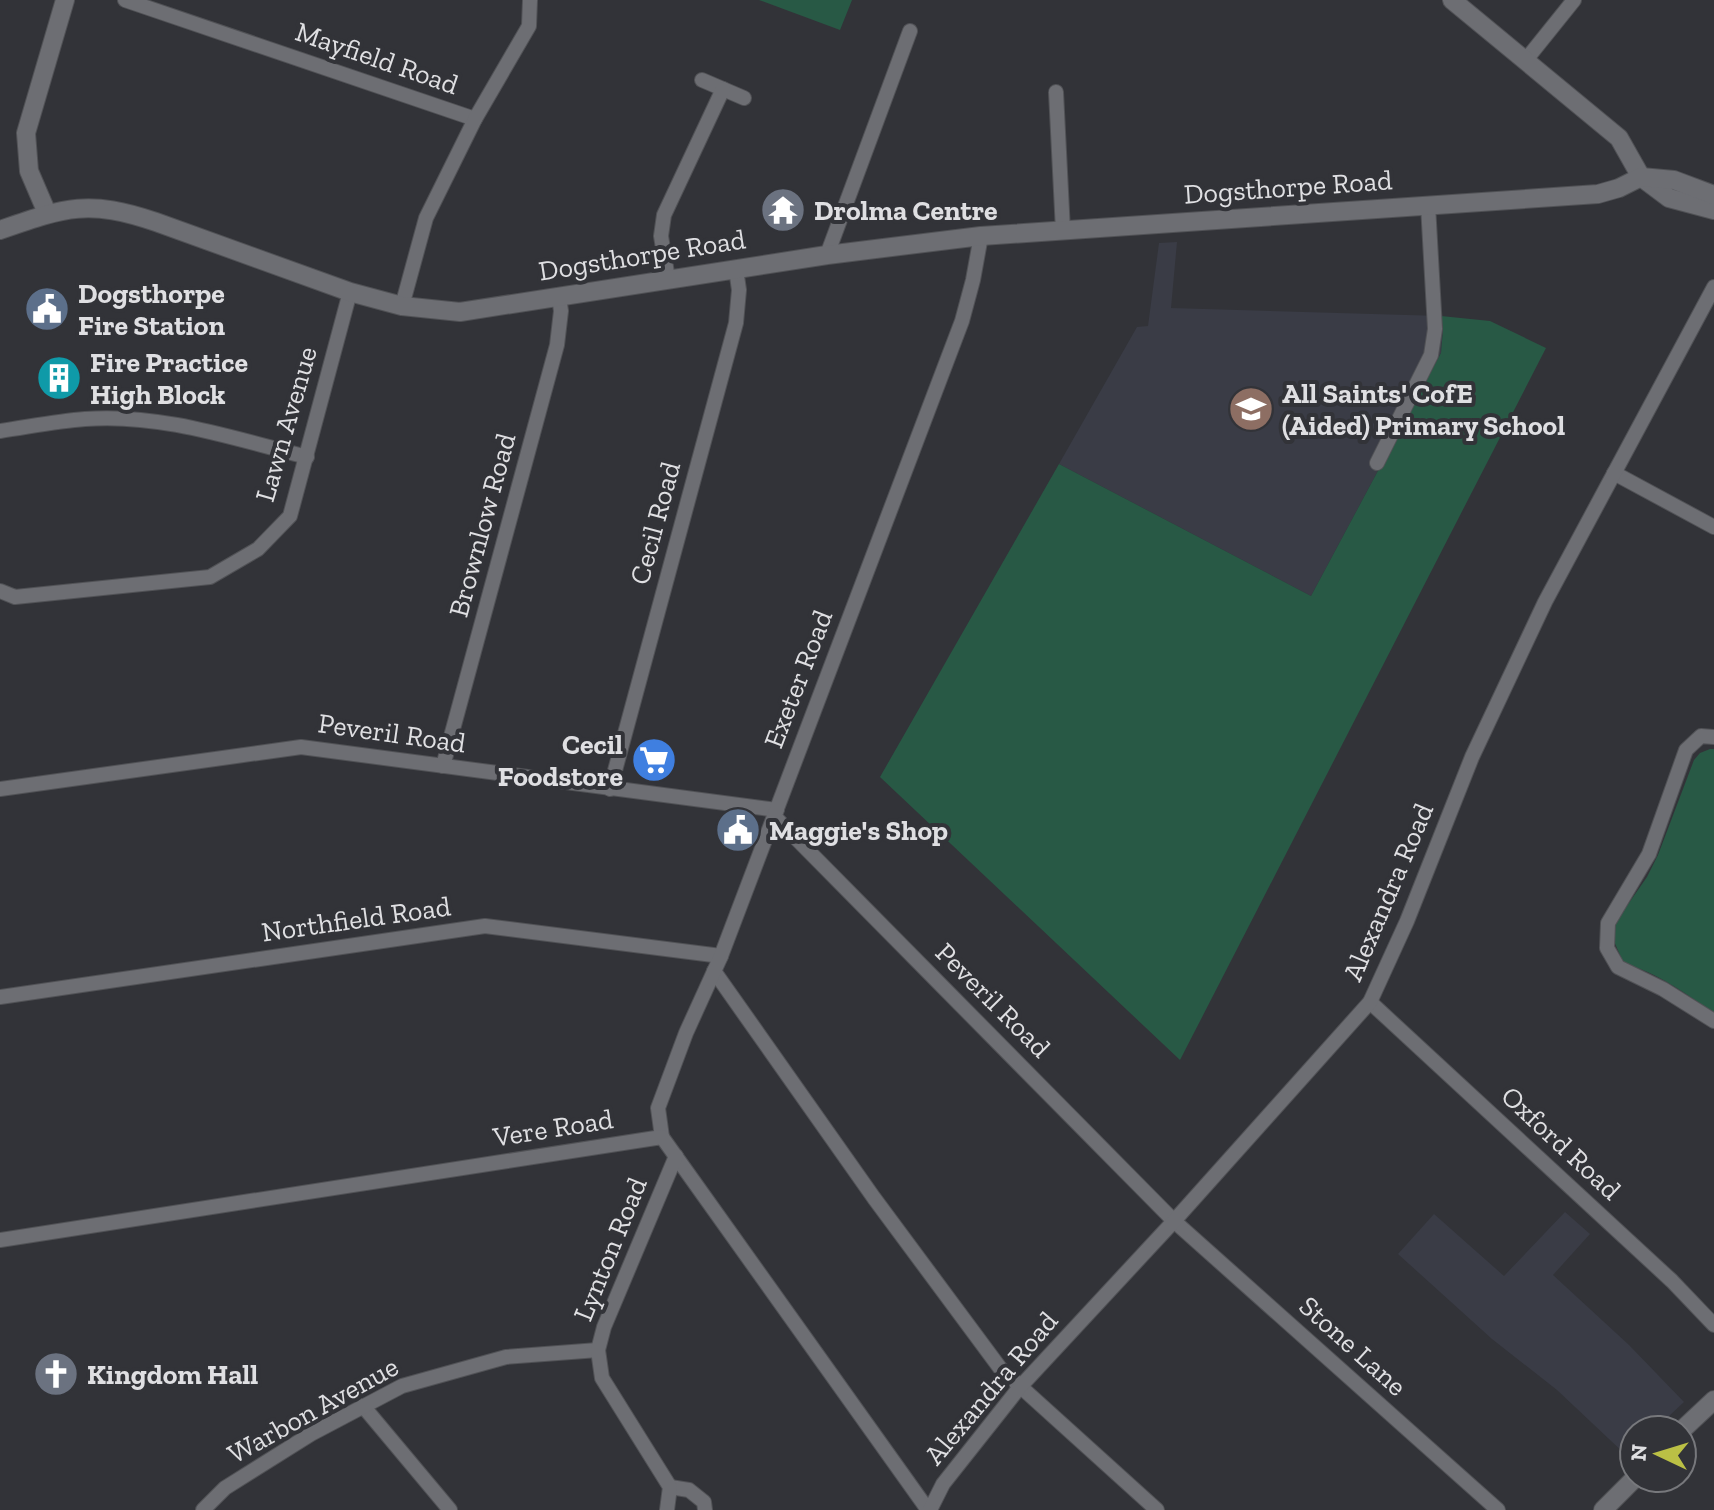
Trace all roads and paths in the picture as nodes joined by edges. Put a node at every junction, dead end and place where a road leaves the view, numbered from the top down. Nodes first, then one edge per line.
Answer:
1 (65, 0) edge
2 (125, 0) edge
3 (530, 0) edge
4 (1452, 0) edge
5 (1574, 0) edge
6 (910, 31) dead end
7 (1525, 61) junction
8 (702, 80) dead end
9 (723, 89) junction
10 (1056, 92) dead end
11 (744, 98) dead end
12 (475, 119) junction
13 (1641, 177) junction
14 (1714, 195) edge
15 (1428, 205) junction
16 (1714, 210) edge
17 (47, 213) junction
18 (0, 230) edge
19 (1063, 231) junction
20 (981, 236) junction
21 (827, 255) junction
22 (736, 269) junction
23 (668, 279) junction
24 (1714, 287) edge
25 (350, 292) junction
26 (559, 297) junction
27 (402, 306) junction
28 (0, 431) edge
29 (307, 457) junction
30 (1377, 463) dead end
31 (1614, 473) junction
32 (1714, 527) edge
33 (0, 591) edge
34 (15, 597) junction
35 (0, 607) edge
36 (1714, 737) edge
37 (443, 766) junction
38 (0, 789) edge
39 (610, 789) junction
40 (776, 813) junction
41 (721, 956) junction
42 (714, 971) junction
43 (0, 997) edge
44 (1370, 1002) junction
45 (1714, 1021) edge
46 (662, 1137) junction
47 (676, 1156) junction
48 (1174, 1221) junction
49 (0, 1240) edge
50 (1714, 1325) edge
51 (598, 1350) junction
52 (1019, 1388) junction
53 (1714, 1400) edge
54 (363, 1406) junction
55 (1698, 1415) edge
56 (670, 1487) junction
57 (1619, 1494) edge
58 (203, 1510) edge
59 (450, 1510) edge
60 (667, 1510) edge
61 (705, 1510) edge
62 (929, 1510) edge
63 (1157, 1510) edge
64 (1498, 1510) edge
65 (1603, 1510) edge

1 - 17 street
2 - 12 street, Mayfield Road
3 - 12 street
4 - 7 street
5 - 7 street
6 - 21 street
7 - 13 street
8 - 9 street
9 - 11 street
9 - 23 street
10 - 19 street
12 - 27 street
13 - 14 street
13 - 15 street, Dogsthorpe Road
13 - 16 street
15 - 19 street, Dogsthorpe Road
15 - 30 street
17 - 18 street, Dogsthorpe Road
17 - 25 street, Dogsthorpe Road
19 - 20 street, Dogsthorpe Road
20 - 21 street, Dogsthorpe Road
20 - 40 street, Exeter Road
21 - 22 street, Dogsthorpe Road
22 - 23 street, Dogsthorpe Road
22 - 39 street, Cecil Road
23 - 26 street, Dogsthorpe Road
24 - 31 street, Alexandra Road
25 - 27 street, Dogsthorpe Road
25 - 29 street, Lawn Avenue
26 - 27 street, Dogsthorpe Road
26 - 37 street, Brownlow Road
28 - 29 street
29 - 34 street, Lawn Avenue
31 - 32 street
31 - 44 street, Alexandra Road
33 - 34 street, Lawn Avenue
34 - 35 street, Lawn Avenue
36 - 45 street
37 - 38 street, Peveril Road
37 - 39 street, Peveril Road
39 - 40 street, Peveril Road
40 - 41 street, Exeter Road
40 - 48 street, Peveril Road
41 - 42 street, Exeter Road
41 - 43 street, Northfield Road
42 - 46 street, Exeter Road
42 - 52 street
44 - 48 street, Alexandra Road
44 - 50 street, Oxford Road
46 - 47 street
46 - 49 street, Vere Road
47 - 51 street, Lynton Road
47 - 62 street
48 - 52 street, Alexandra Road
48 - 64 street, Stone Lane
51 - 54 street, Warbon Avenue
51 - 56 street, Lynton Road
52 - 62 street, Alexandra Road
52 - 63 street
53 - 55 street
54 - 58 street, Warbon Avenue
54 - 59 street
56 - 60 street
56 - 61 street
57 - 65 street

